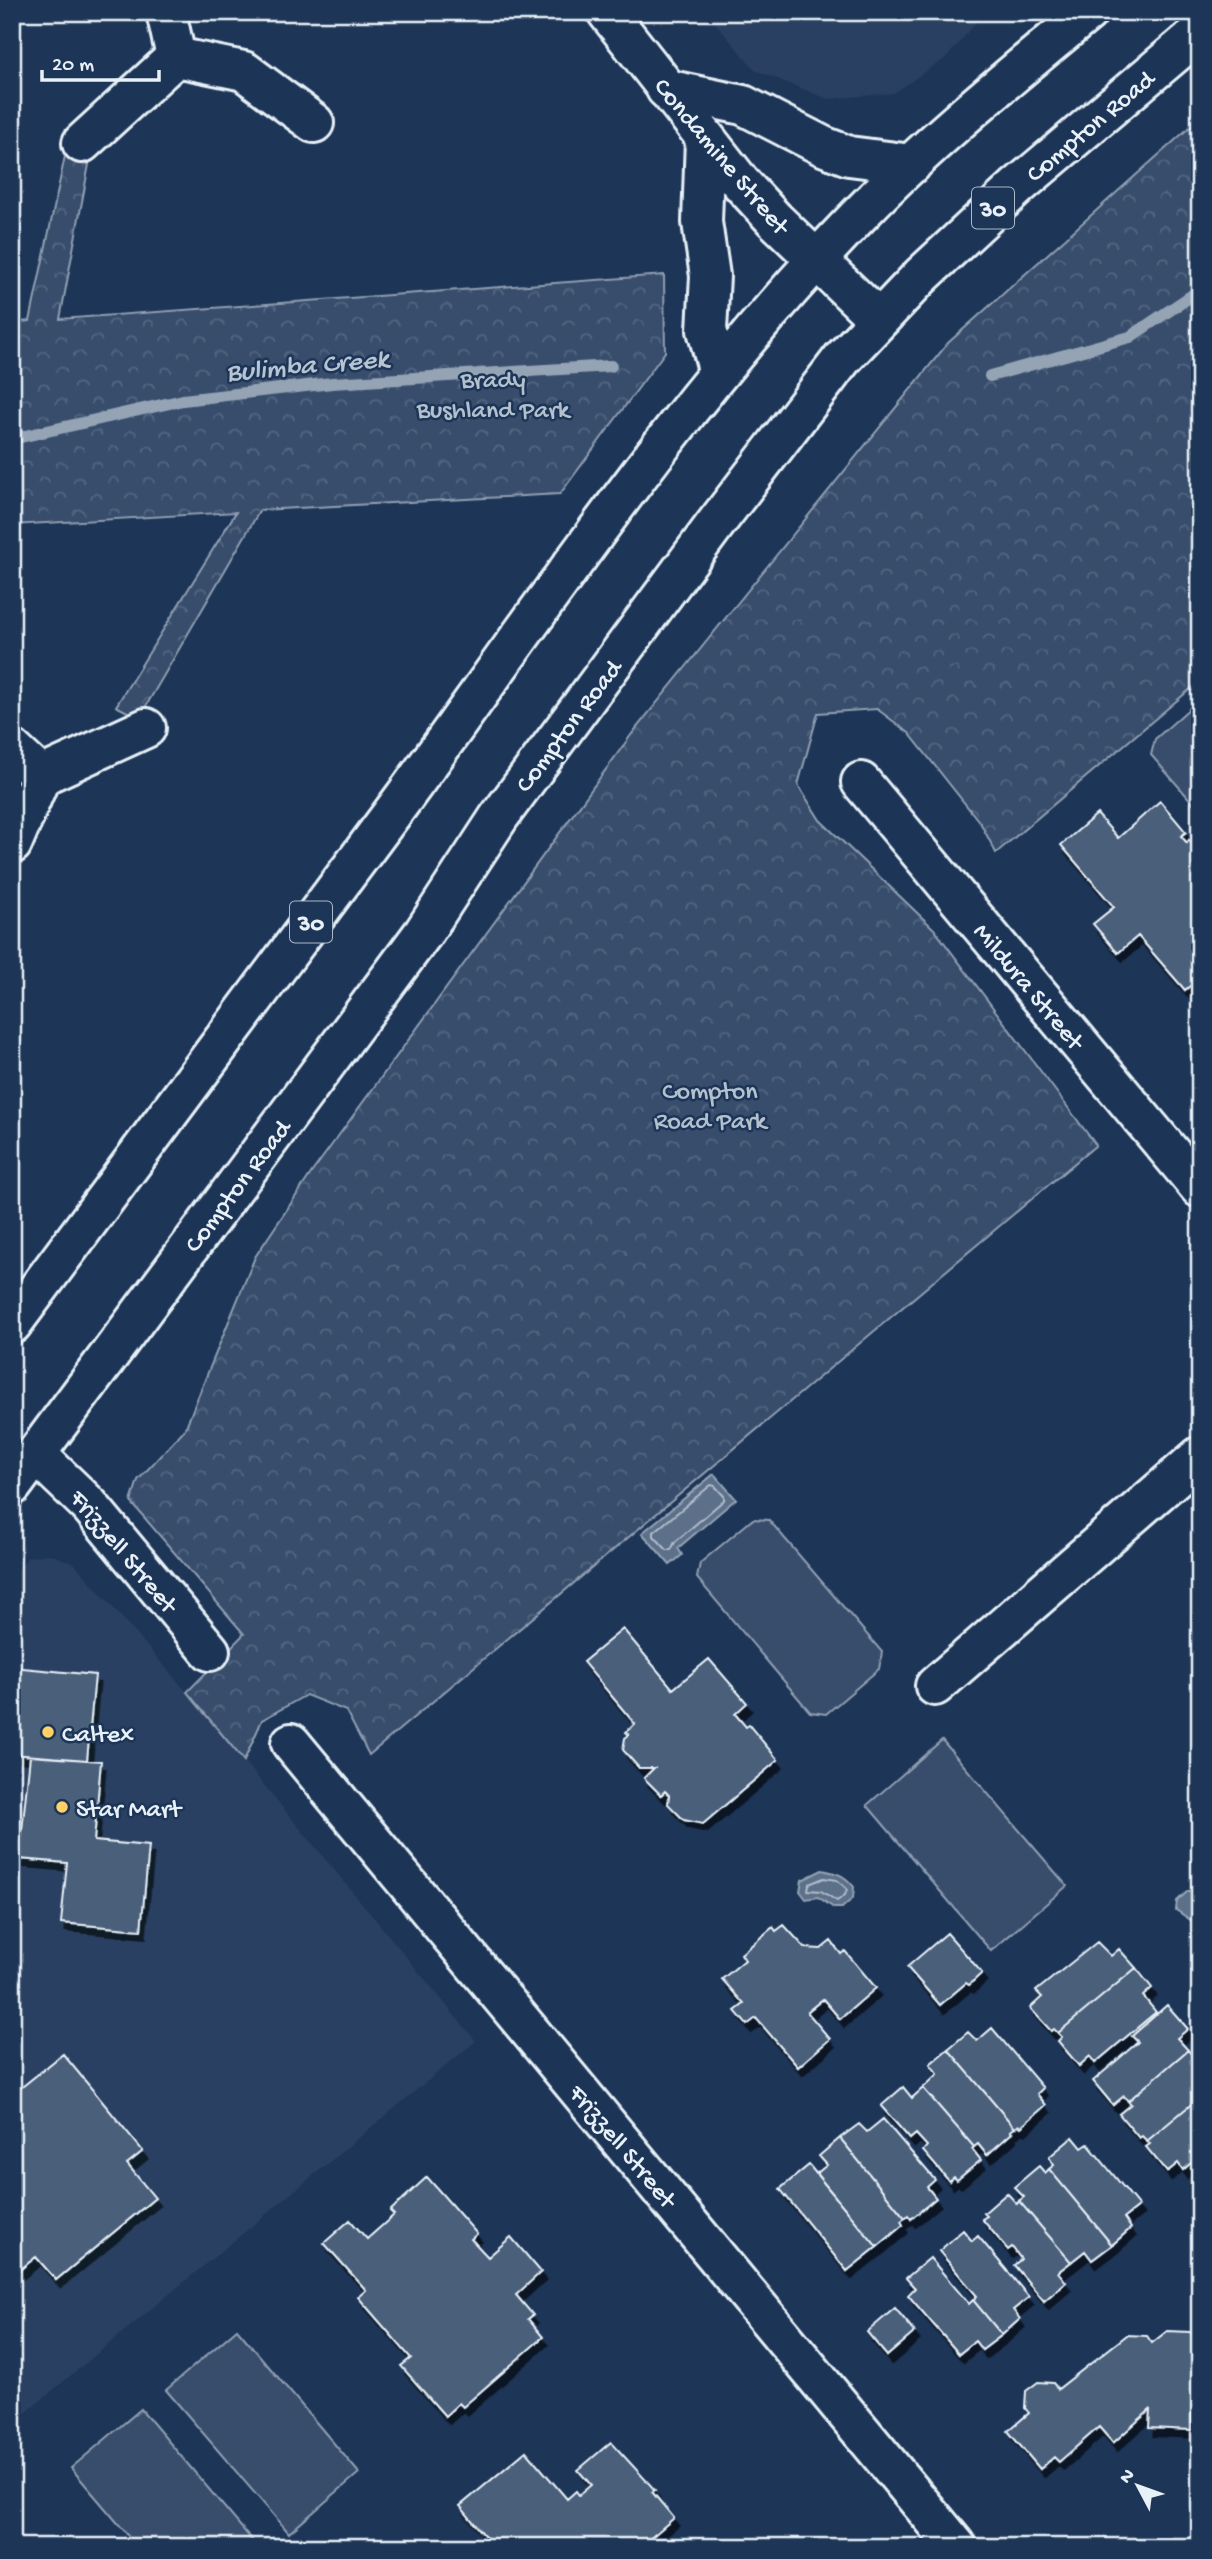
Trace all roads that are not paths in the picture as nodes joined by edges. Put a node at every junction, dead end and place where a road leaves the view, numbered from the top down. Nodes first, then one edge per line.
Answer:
1 (166, 12) edge
2 (607, 12) edge
3 (1088, 12) edge
4 (1200, 32) edge
5 (176, 57) junction
6 (666, 89) junction
7 (314, 123) dead end
8 (705, 139) junction
9 (82, 143) dead end
10 (912, 164) junction
11 (817, 260) junction
12 (878, 319) junction
13 (719, 373) junction
14 (146, 728) dead end
15 (12, 750) edge
16 (41, 776) junction
17 (861, 782) dead end
18 (12, 844) edge
19 (1200, 1188) edge
20 (12, 1324) edge
21 (36, 1454) junction
22 (1200, 1456) edge
23 (12, 1486) edge
24 (210, 1651) dead end
25 (935, 1686) dead end
26 (291, 1743) dead end
27 (957, 2547) edge

1 - 5 main road
2 - 6 main road, Condamine Street
3 - 10 main road, 30
4 - 12 main road, Compton Road / 30
5 - 7 main road
5 - 9 main road
6 - 8 main road, Condamine Street
6 - 10 main road
8 - 11 main road, Condamine Street
8 - 13 main road
10 - 11 main road, 30
11 - 12 main road, Condamine Street
11 - 13 main road, 30
12 - 21 main road, Compton Road / 30
13 - 20 main road, 30
14 - 16 main road
15 - 16 main road
16 - 18 main road
17 - 19 main road, Mildura Street
21 - 23 main road, Compton Road / 30
21 - 24 main road, Frizzell Street
22 - 25 main road
26 - 27 main road, Frizzell Street

